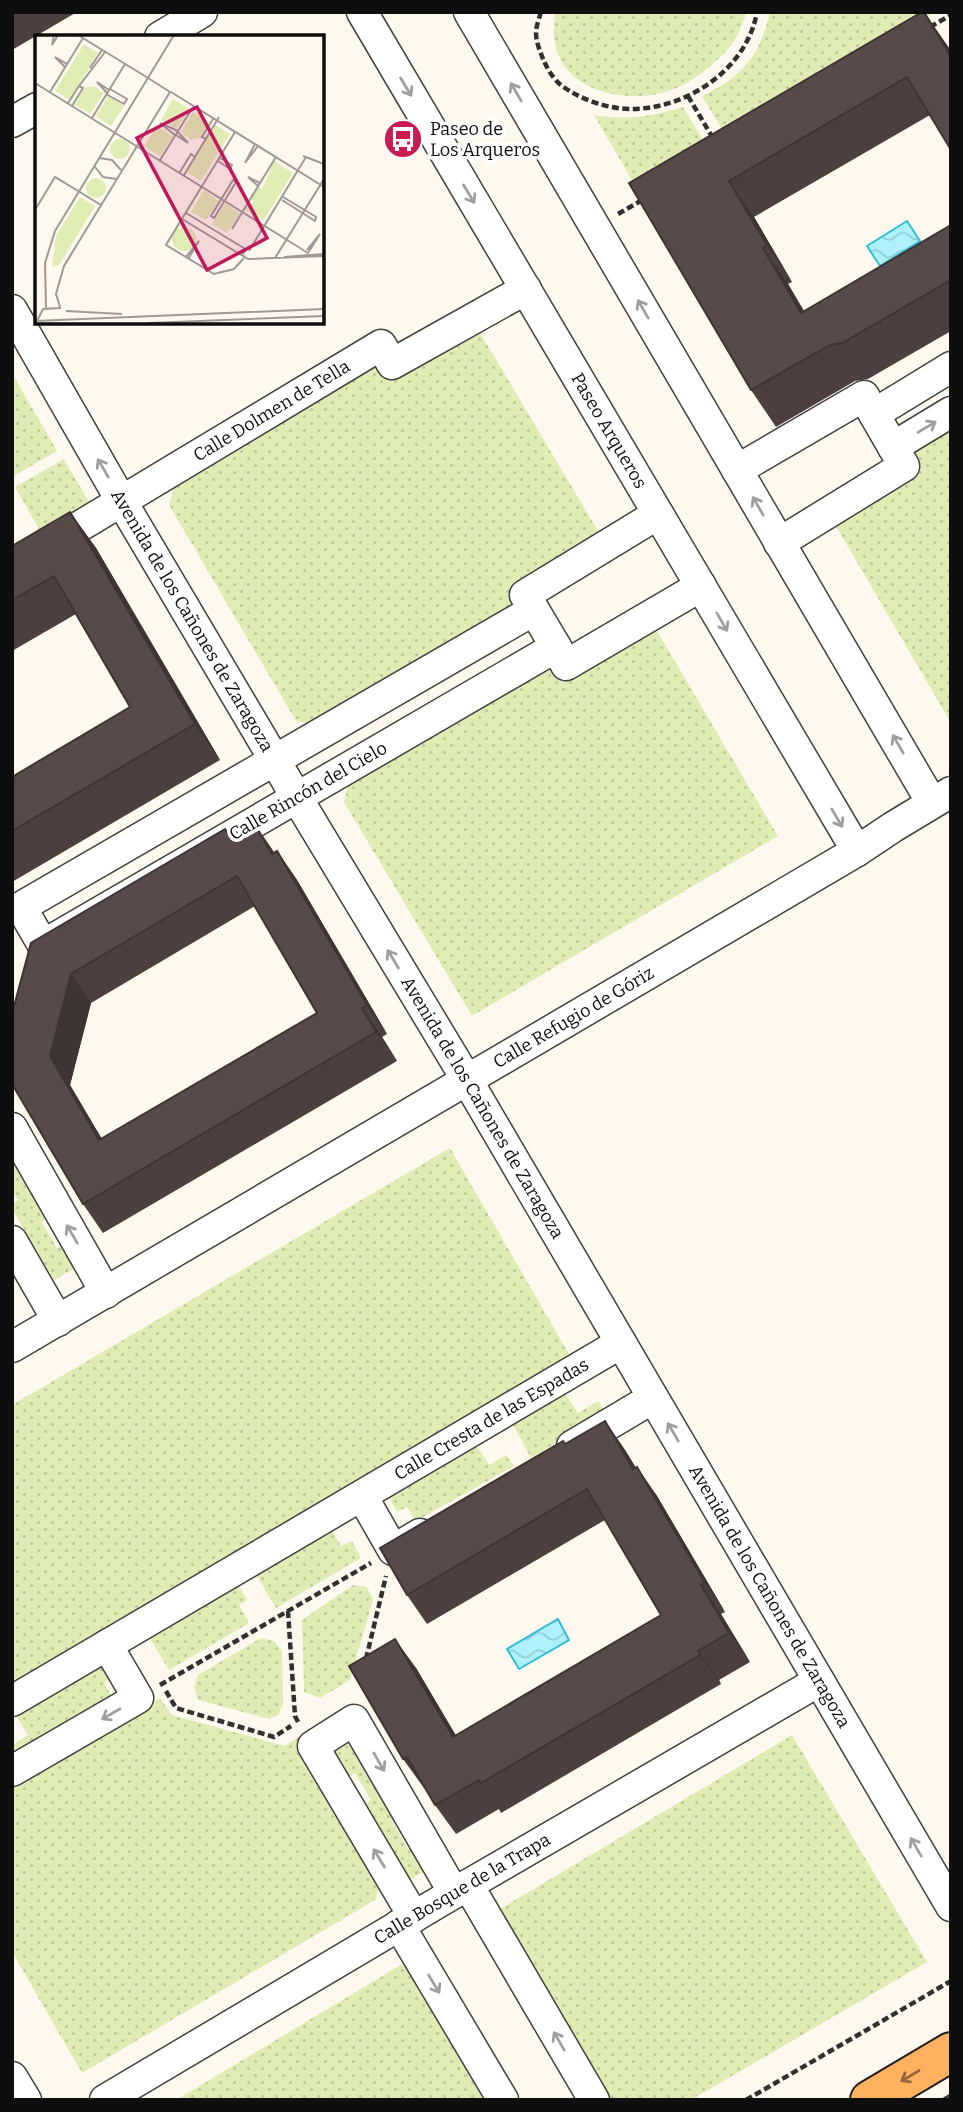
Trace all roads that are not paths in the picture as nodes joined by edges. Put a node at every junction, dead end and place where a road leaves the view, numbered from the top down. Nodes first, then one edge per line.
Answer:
1 (202, 12) edge
2 (362, 12) edge
3 (469, 12) edge
4 (163, 35) edge
5 (35, 109) edge
6 (12, 122) edge
7 (526, 289) junction
8 (12, 310) edge
9 (951, 367) edge
10 (951, 412) edge
11 (874, 414) junction
12 (893, 447) junction
13 (737, 470) junction
14 (122, 502) junction
15 (658, 513) junction
16 (779, 543) junction
17 (12, 567) edge
18 (701, 586) junction
19 (534, 610) junction
20 (556, 647) junction
21 (274, 760) junction
22 (297, 798) junction
23 (942, 798) edge
24 (857, 852) junction
25 (22, 932) edge
26 (467, 1080) junction
27 (12, 1128) edge
28 (12, 1241) edge
29 (106, 1293) junction
30 (58, 1321) junction
31 (621, 1343) junction
32 (12, 1348) edge
33 (653, 1398) junction
34 (547, 1460) edge
35 (362, 1496) junction
36 (440, 1522) edge
37 (107, 1645) junction
38 (819, 1681) junction
39 (12, 1701) edge
40 (12, 1771) edge
41 (461, 1889) junction
42 (951, 1906) edge
43 (407, 1921) junction
44 (951, 2052) edge
45 (12, 2077) edge
46 (26, 2100) edge
47 (105, 2100) edge
48 (503, 2100) edge
49 (594, 2100) edge
50 (870, 2100) edge

1 - 4 street
2 -> 7 street, Paseo Arqueros
13 -> 3 street
5 - 6 street
7 - 14 street, Calle Dolmen de Tella
7 - 15 street, Paseo Arqueros
14 -> 8 street, Avenida de los Cañones de Zaragoza
9 - 11 street
12 -> 10 street
11 - 12 street
11 - 13 street
12 - 16 street
16 -> 13 street
14 - 17 street, Calle Dolmen de Tella
14 - 21 street, Avenida de los Cañones de Zaragoza
15 - 18 street, Paseo Arqueros
15 - 19 street
23 -> 16 street
18 - 20 street
18 -> 24 street, Paseo Arqueros
19 - 20 street
19 - 21 street, Calle Rincón del Cielo
20 - 22 street, Calle Rincón del Cielo
21 - 22 street, Avenida de los Cañones de Zaragoza
21 - 25 street, Calle Rincón del Cielo
22 - 25 street, Calle Rincón del Cielo
26 -> 22 street, Avenida de los Cañones de Zaragoza
23 - 24 street, Calle Refugio de Góriz
24 - 26 street, Calle Refugio de Góriz
26 - 29 street, Calle Refugio de Góriz
26 - 31 street, Avenida de los Cañones de Zaragoza
29 -> 27 street
28 - 30 street
29 - 30 street, Calle Refugio de Góriz
30 - 32 street, Calle Refugio de Góriz
31 - 33 street, Avenida de los Cañones de Zaragoza
31 - 35 street, Calle Cresta de las Espadas
33 - 34 street
38 -> 33 street, Avenida de los Cañones de Zaragoza
35 - 36 street
35 - 37 street, Calle Cresta de las Espadas
37 - 39 street, Calle Cresta de las Espadas
37 -> 40 street
38 - 41 street, Calle Bosque de la Trapa
42 -> 38 street, Avenida de los Cañones de Zaragoza
41 - 43 street, Calle Bosque de la Trapa
43 -> 41 street
49 -> 41 street
43 - 47 street, Calle Bosque de la Trapa
43 -> 48 street
44 -> 50 main road
45 - 46 street

